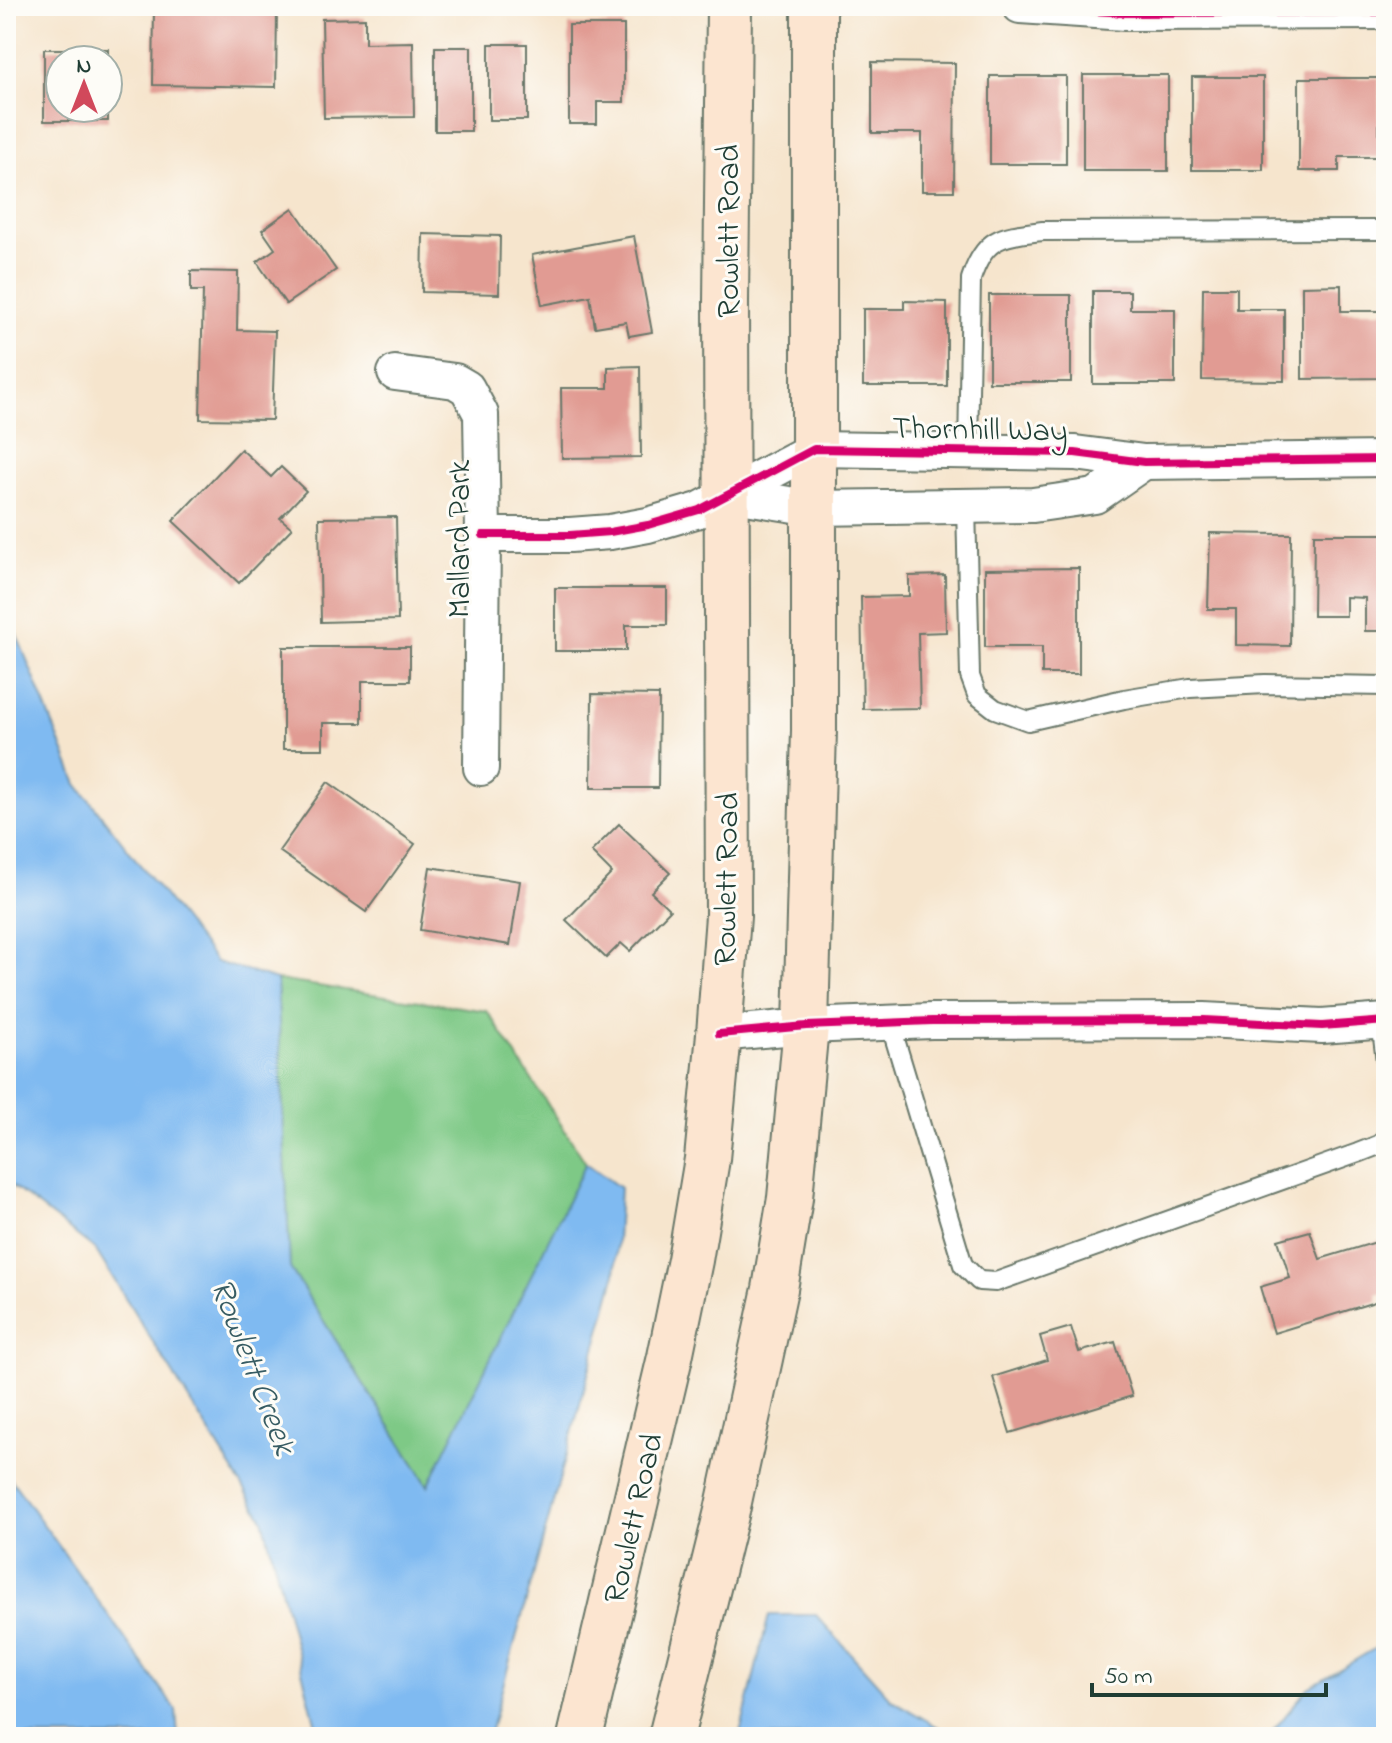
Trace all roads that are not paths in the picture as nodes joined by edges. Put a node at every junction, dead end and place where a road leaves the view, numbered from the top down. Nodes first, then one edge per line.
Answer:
1 (729, 6) edge
2 (814, 6) edge
3 (1020, 6) edge
4 (1072, 8) edge
5 (1386, 12) edge
6 (1386, 230) edge
7 (395, 373) dead end
8 (814, 449) junction
9 (968, 451) junction
10 (1386, 459) edge
11 (1144, 462) junction
12 (727, 494) junction
13 (966, 505) junction
14 (814, 508) junction
15 (483, 535) junction
16 (1386, 686) edge
17 (481, 768) dead end
18 (1384, 1021) edge
19 (890, 1023) junction
20 (806, 1026) junction
21 (719, 1034) junction
22 (1386, 1062) edge
23 (1386, 1136) edge
24 (580, 1737) edge
25 (671, 1737) edge

1 - 12 main road, Rowlett Road
2 - 8 main road
3 - 4 street
4 - 5 street
6 - 9 lane
7 - 15 street, Mallard Park
8 - 9 street, Thornhill Way
8 - 12 street, Thornhill Way
8 - 14 main road
9 - 11 street, Thornhill Way
10 - 11 street, Thornhill Way
11 - 13 street
12 - 14 street
12 - 15 street, Thornhill Way
12 - 21 main road, Rowlett Road
13 - 14 street
13 - 16 lane
14 - 20 main road
15 - 17 street, Mallard Park
18 - 19 street
18 - 22 lane
19 - 20 street
19 - 23 lane
20 - 21 street
20 - 25 main road
21 - 24 main road, Rowlett Road

